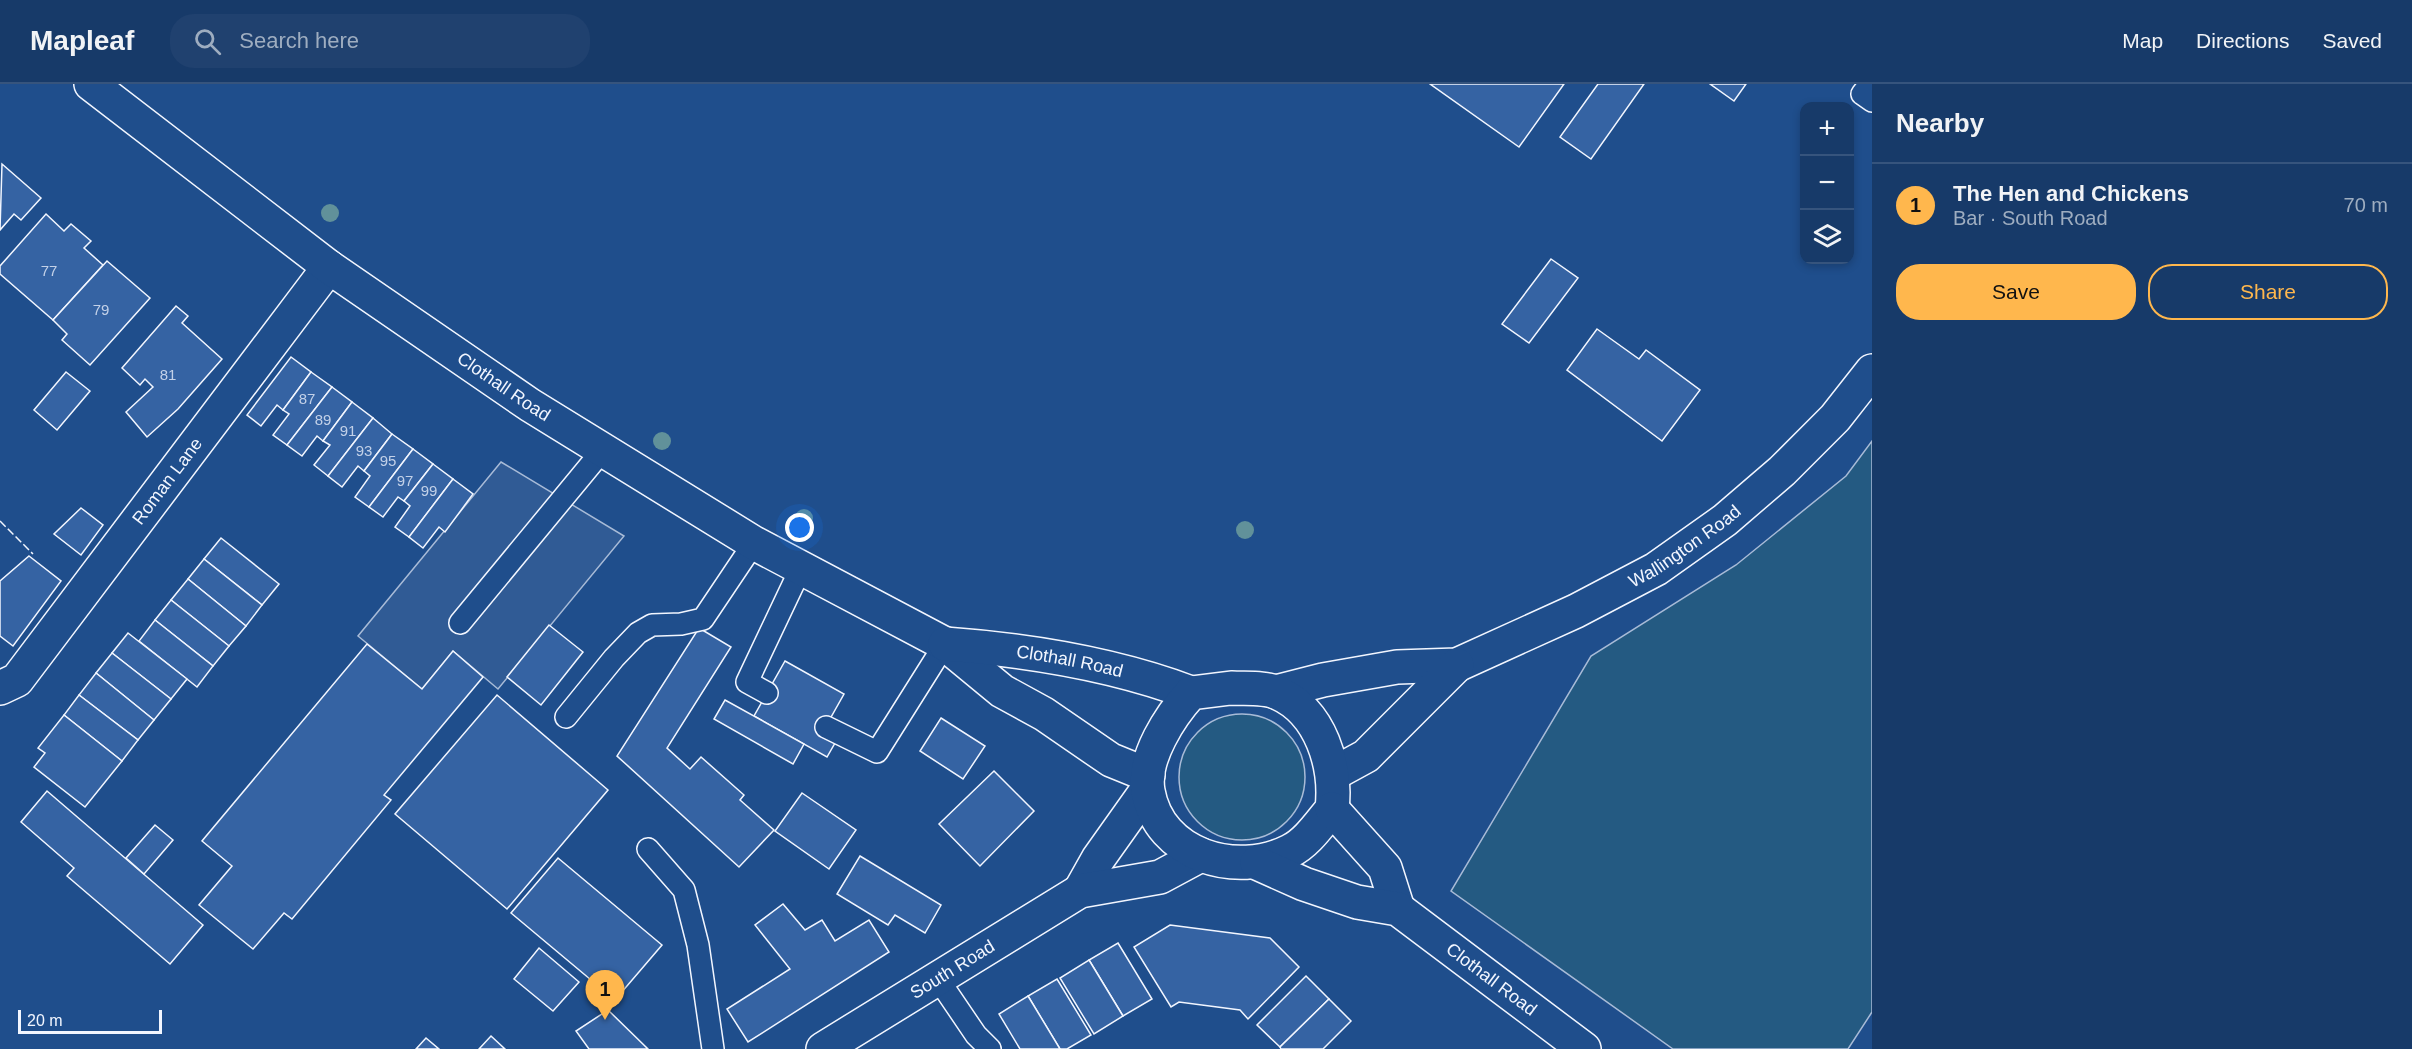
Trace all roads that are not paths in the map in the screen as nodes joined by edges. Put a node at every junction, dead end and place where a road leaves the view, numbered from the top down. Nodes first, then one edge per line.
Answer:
1 (91, 84) edge
2 (1870, 84) edge
3 (1872, 101) edge
4 (329, 267) junction
5 (1872, 371) edge
6 (602, 451) junction
7 (754, 543) junction
8 (801, 568) junction
9 (460, 623) dead end
10 (945, 644) junction
11 (1457, 665) junction
12 (0, 688) edge
13 (1276, 692) junction
14 (767, 693) dead end
15 (1191, 693) junction
16 (566, 717) dead end
17 (826, 727) dead end
18 (1333, 774) junction
19 (1148, 783) junction
20 (1332, 809) junction
21 (648, 849) dead end
22 (1201, 855) junction
23 (1257, 863) junction
24 (1080, 891) junction
25 (1398, 909) junction
26 (938, 979) junction
27 (713, 1049) edge
28 (823, 1049) edge
29 (990, 1049) edge
30 (1584, 1049) edge

1 - 4 main road, Clothall Road
2 - 3 lane
4 - 6 main road, Clothall Road
4 - 12 main road, Roman Lane
5 - 11 main road, Wallington Road
6 - 7 main road, Clothall Road
6 - 9 lane
7 - 8 main road, Clothall Road
7 - 16 lane
8 - 10 main road, Clothall Road
8 - 14 lane
10 - 15 main road, Clothall Road
10 - 17 lane
10 - 19 main road, Clothall Road
11 - 13 main road, Wallington Road
11 - 18 main road, Wallington Road
13 - 15 main road
13 - 18 main road
15 - 19 main road
18 - 20 main road
19 - 22 main road
19 - 24 main road, South Road
20 - 23 main road
20 - 25 main road
21 - 27 lane
22 - 23 main road
22 - 24 main road, South Road
23 - 25 main road, Clothall Road
24 - 26 main road, South Road
25 - 30 main road, Clothall Road
26 - 28 main road, South Road
26 - 29 lane

